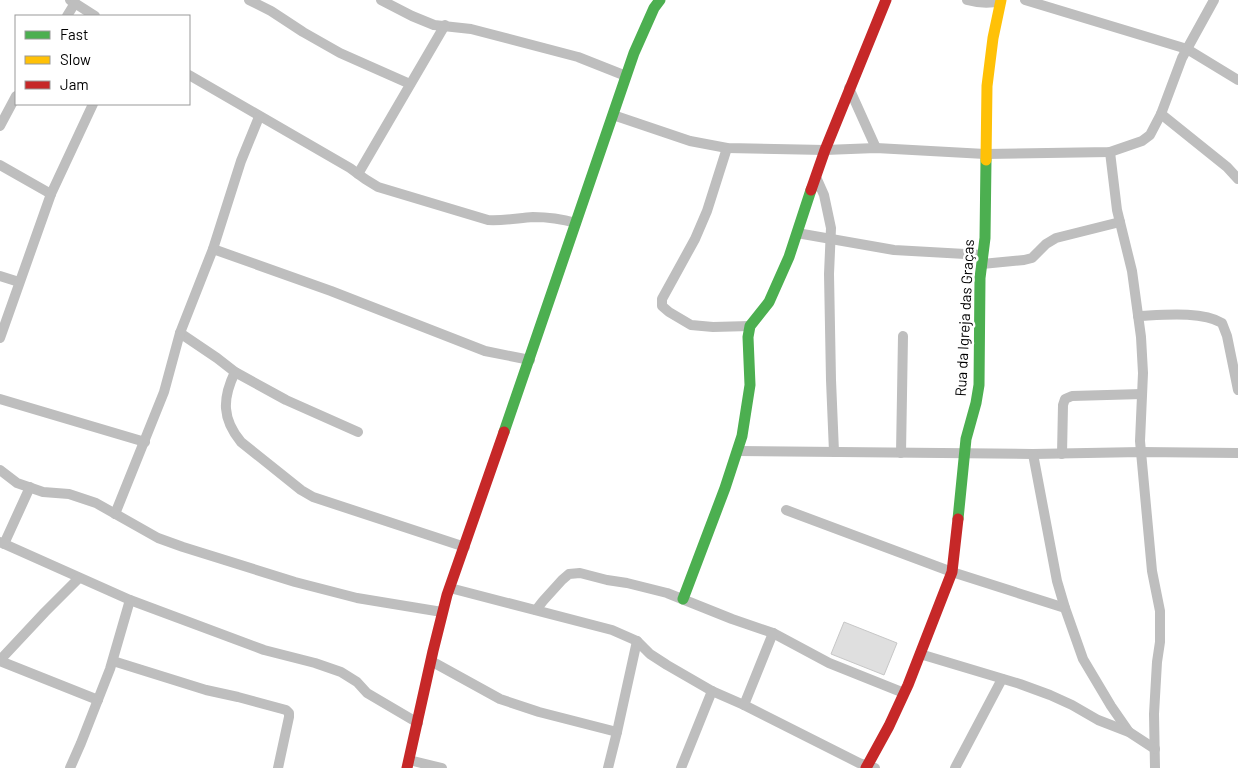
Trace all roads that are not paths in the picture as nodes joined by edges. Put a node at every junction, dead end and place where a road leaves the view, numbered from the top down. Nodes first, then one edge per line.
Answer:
1 (249, 0) edge
2 (381, 0) edge
3 (660, 0) edge
4 (886, 0) edge
5 (967, 0) edge
6 (1001, 0) edge
7 (1025, 0) edge
8 (1214, 0) edge
9 (72, 2) edge
10 (67, 15) edge
11 (92, 15) edge
12 (445, 25) junction
13 (1187, 49) junction
14 (190, 76) edge
15 (626, 76) junction
16 (1238, 80) edge
17 (410, 84) junction
18 (849, 88) junction
19 (15, 98) edge
20 (93, 105) edge
21 (613, 114) junction
22 (1161, 114) junction
23 (259, 117) junction
24 (0, 126) edge
25 (727, 148) junction
26 (876, 148) junction
27 (825, 150) junction
28 (1110, 152) junction
29 (985, 154) junction
30 (0, 165) edge
31 (358, 174) junction
32 (816, 177) junction
33 (1238, 179) edge
34 (50, 194) junction
35 (1120, 222) junction
36 (576, 223) junction
37 (797, 232) junction
38 (831, 239) junction
39 (213, 250) junction
40 (983, 259) junction
41 (0, 276) edge
42 (20, 282) junction
43 (1138, 316) junction
44 (750, 326) junction
45 (180, 333) junction
46 (903, 336) dead end
47 (0, 338) edge
48 (530, 360) junction
49 (234, 372) junction
50 (1238, 390) edge
51 (1142, 394) junction
52 (0, 399) edge
53 (358, 432) dead end
54 (145, 442) junction
55 (737, 451) junction
56 (834, 452) junction
57 (1141, 452) junction
58 (901, 453) junction
59 (965, 453) junction
60 (1238, 453) edge
61 (1032, 454) junction
62 (1062, 454) junction
63 (0, 470) edge
64 (30, 487) junction
65 (786, 510) dead end
66 (115, 514) junction
67 (2, 543) edge
68 (465, 547) junction
69 (952, 572) junction
70 (79, 578) junction
71 (450, 588) junction
72 (683, 599) junction
73 (130, 600) junction
74 (1065, 608) junction
75 (536, 610) junction
76 (442, 612) junction
77 (773, 633) junction
78 (637, 641) junction
79 (920, 654) junction
80 (0, 660) edge
81 (112, 660) junction
82 (432, 661) junction
83 (1002, 679) junction
84 (712, 691) junction
85 (904, 694) junction
86 (98, 700) junction
87 (744, 706) junction
88 (418, 723) junction
89 (617, 732) junction
90 (1129, 732) junction
91 (1155, 749) junction
92 (408, 764) edge
93 (869, 767) edge
94 (70, 768) edge
95 (278, 768) edge
96 (442, 768) edge
97 (608, 768) edge
98 (681, 768) edge
99 (955, 768) edge
100 (1155, 768) edge

1 - 17 street
2 - 12 street
3 - 15 street
4 - 18 street
5 - 6 street
6 - 29 street, Rua da Igreja das Graças
7 - 13 street
8 - 13 street
9 - 10 street
9 - 11 street
12 - 15 street
12 - 17 street
13 - 16 street
13 - 22 street
14 - 23 street
15 - 21 street
17 - 31 street
18 - 26 street
18 - 27 street
19 - 24 street
20 - 34 street
21 - 25 street
21 - 36 street
22 - 28 street
22 - 33 street
23 - 31 street
23 - 39 street
25 - 27 street
25 - 44 street
26 - 27 street
26 - 29 street
27 - 32 street
28 - 29 street
28 - 35 street
29 - 40 street, Rua da Igreja das Graças
30 - 34 street
31 - 36 street
32 - 37 street
32 - 38 street
34 - 42 street
35 - 40 street
35 - 43 street
36 - 48 street
37 - 38 street
37 - 44 street
38 - 40 street
38 - 56 street
39 - 45 street
39 - 48 street
40 - 59 street, Rua da Igreja das Graças
41 - 42 street
42 - 47 street
43 - 50 street
43 - 51 street
44 - 55 street
45 - 49 street
45 - 54 street
46 - 58 street
48 - 68 street
49 - 53 street
49 - 68 street
51 - 57 street
51 - 62 street
52 - 54 street
54 - 66 street
55 - 56 street
55 - 72 street
56 - 58 street
57 - 60 street
57 - 62 street
57 - 91 street
58 - 59 street
59 - 61 street
59 - 69 street, Rua da Igreja das Graças
61 - 62 street
61 - 74 street
63 - 64 street
64 - 66 street
64 - 67 street
65 - 69 street
66 - 76 street
67 - 70 street
68 - 71 street
69 - 74 street
69 - 79 street, Rua da Igreja das Graças
70 - 73 street
70 - 80 street
71 - 75 street
71 - 76 street
72 - 75 street
72 - 77 street
73 - 81 street
73 - 88 street
74 - 90 street
75 - 78 street
76 - 82 street
77 - 85 street
77 - 87 street
78 - 84 street
78 - 89 street
79 - 83 street
79 - 85 street, Rua da Igreja das Graças
80 - 86 street
81 - 86 street
81 - 95 street
82 - 88 street
82 - 89 street
83 - 90 street
83 - 99 street
84 - 87 street
84 - 98 street
85 - 93 street, Rua da Igreja das Graças
86 - 94 street
87 - 93 street
88 - 92 street
89 - 97 street
90 - 91 street
91 - 100 street
92 - 96 street

